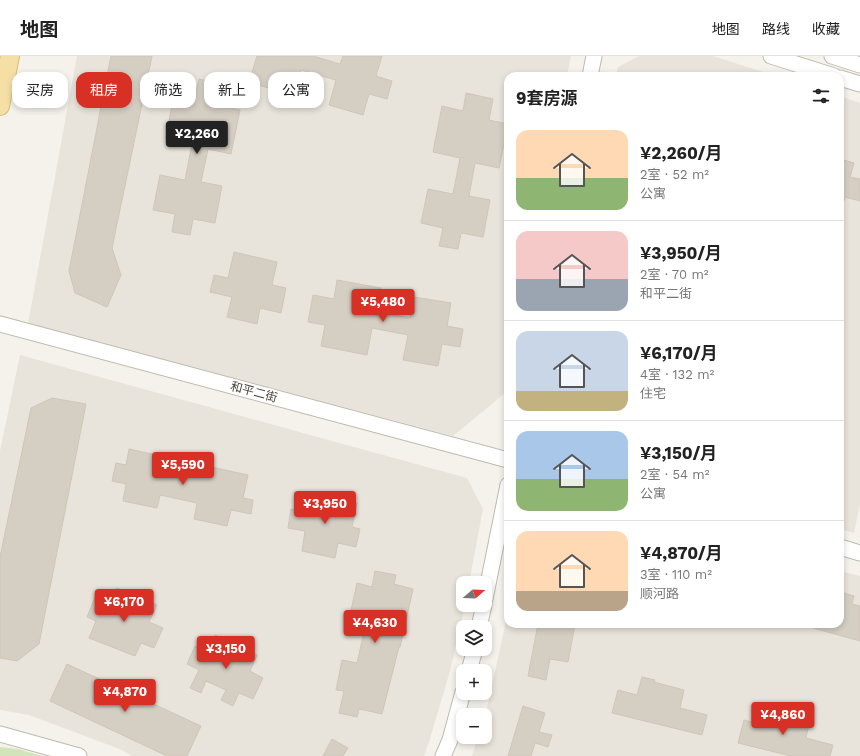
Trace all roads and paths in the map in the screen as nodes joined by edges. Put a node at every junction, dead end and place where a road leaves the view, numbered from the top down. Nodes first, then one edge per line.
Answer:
1 (10, 56) edge
2 (594, 56) edge
3 (771, 56) edge
4 (832, 56) edge
5 (860, 65) edge
6 (591, 72) edge
7 (821, 72) edge
8 (844, 79) edge
9 (860, 84) edge
10 (0, 106) edge
11 (0, 324) edge
12 (504, 459) edge
13 (504, 505) edge
14 (844, 548) edge
15 (860, 553) edge
16 (490, 576) edge
17 (461, 700) edge
18 (0, 734) edge
19 (79, 756) edge
20 (443, 756) edge

1 - 10 main road
2 - 6 street
3 - 7 street
4 - 5 street
8 - 9 street
11 - 12 street, 和平二街
13 - 16 street
14 - 15 street
17 - 20 street
18 - 19 street

